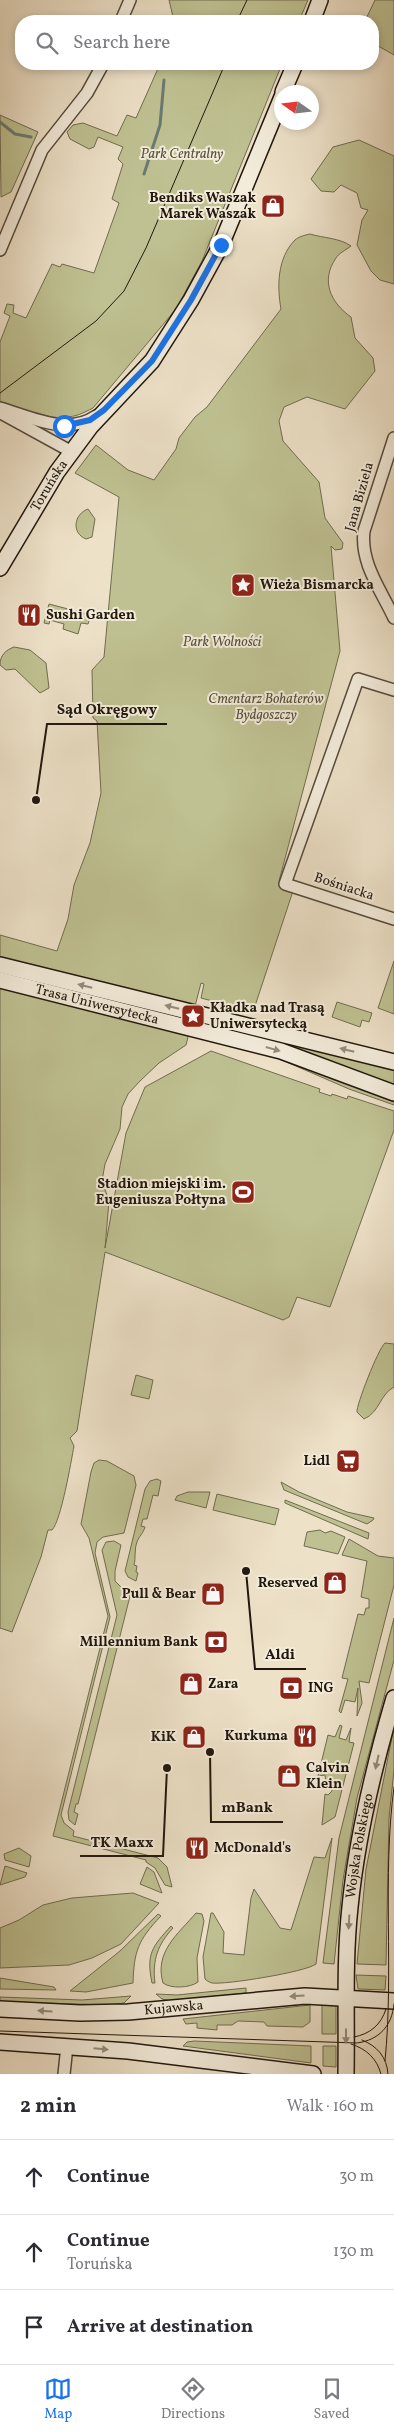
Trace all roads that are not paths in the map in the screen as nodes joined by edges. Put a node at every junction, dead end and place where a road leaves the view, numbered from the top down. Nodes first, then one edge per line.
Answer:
1 (130, 0) edge
2 (320, 0) edge
3 (124, 15) edge
4 (314, 15) edge
5 (100, 70) edge
6 (292, 70) edge
7 (286, 85) edge
8 (274, 116) edge
9 (0, 250) edge
10 (0, 410) edge
11 (104, 410) junction
12 (64, 426) junction
13 (394, 438) edge
14 (75, 448) junction
15 (0, 568) edge
16 (394, 618) edge
17 (394, 690) edge
18 (394, 919) edge
19 (0, 965) edge
20 (0, 980) edge
21 (131, 1005) junction
22 (394, 1062) edge
23 (394, 1093) edge
24 (394, 1698) edge
25 (346, 1998) junction
26 (394, 2002) edge
27 (0, 2008) edge
28 (0, 2042) edge
29 (67, 2046) junction
30 (64, 2074) edge
31 (313, 2074) edge
32 (346, 2074) edge

1 - 3 street
2 - 4 main road
5 - 9 street
6 - 7 main road
8 - 11 main road, Toruńska
10 - 12 street
10 - 14 street
11 - 12 street
11 - 14 main road, Toruńska
12 - 14 street
13 - 16 street, Jana Biziela
14 - 15 main road, Toruńska
17 - 18 street, Bośniacka
21 -> 19 main road, Trasa Uniwersytecka
20 - 21 main road, Trasa Uniwersytecka
22 -> 21 main road, Trasa Uniwersytecka
21 -> 23 main road, Trasa Uniwersytecka
24 -> 25 main road, Wojska Polskiego
25 - 26 main road, Kujawska
25 -> 27 main road, Kujawska
25 -> 32 main road, Wojska Polskiego
28 - 29 main road
29 - 30 street
29 -> 31 main road

